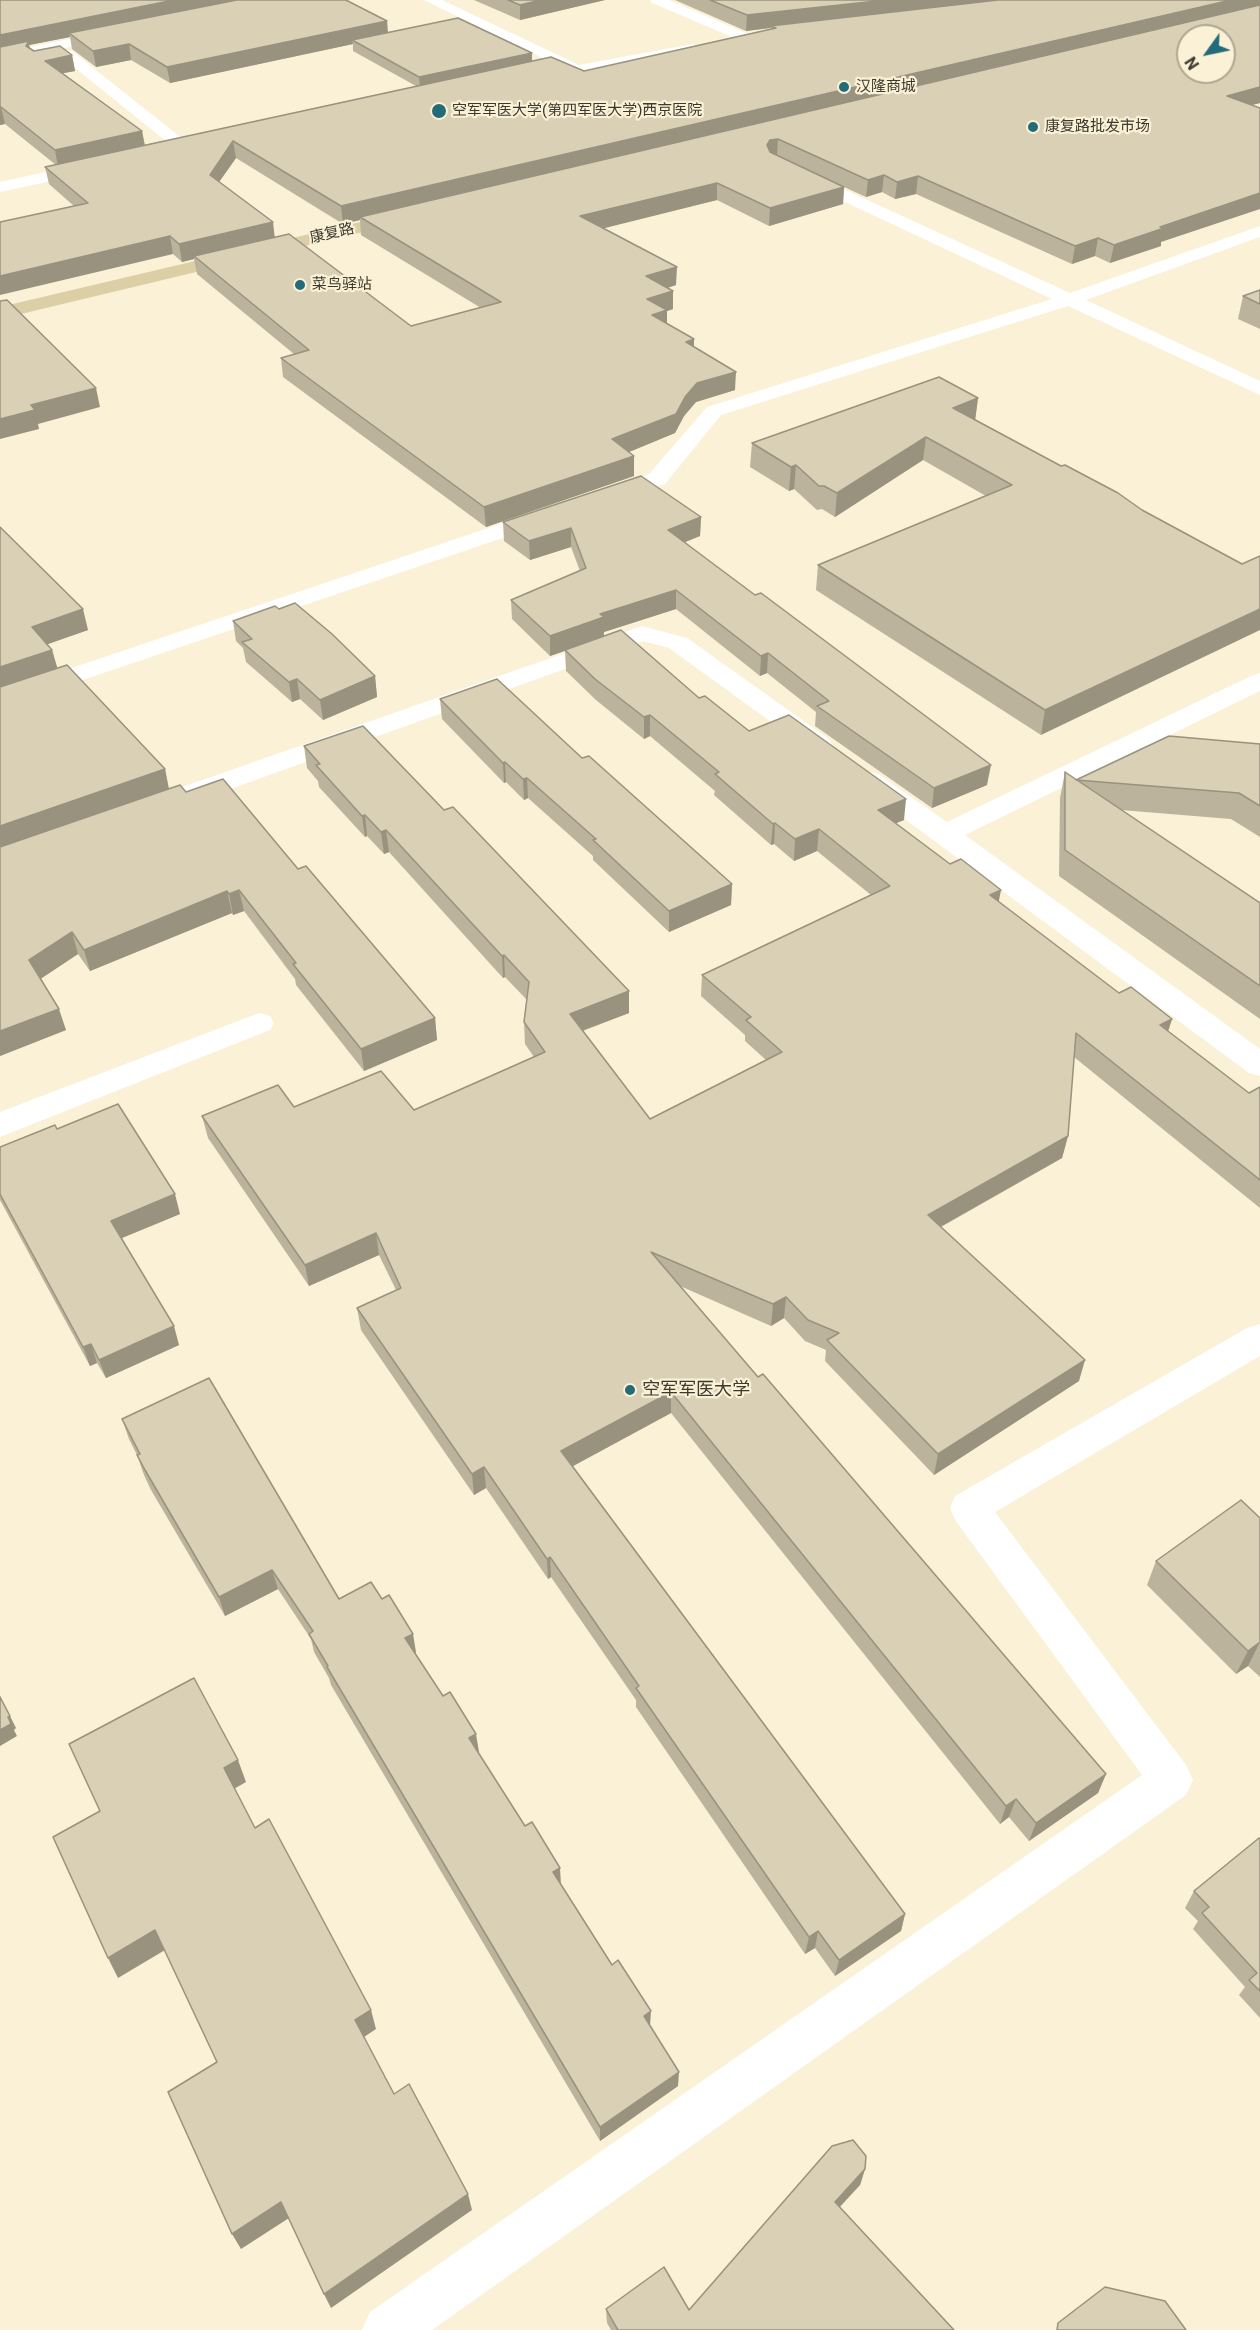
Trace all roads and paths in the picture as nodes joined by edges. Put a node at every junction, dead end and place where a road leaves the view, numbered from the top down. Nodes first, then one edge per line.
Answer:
1 (431, 0) edge
2 (657, 0) edge
3 (758, 22) edge
4 (800, 31) edge
5 (125, 32) edge
6 (719, 39) junction
7 (0, 57) edge
8 (562, 63) junction
9 (0, 67) edge
10 (539, 68) edge
11 (160, 152) edge
12 (103, 164) edge
13 (787, 168) edge
14 (0, 187) edge
15 (418, 213) edge
16 (1260, 231) edge
17 (407, 233) edge
18 (1069, 300) junction
19 (105, 305) dead end
20 (0, 313) edge
21 (1260, 388) edge
22 (589, 501) edge
23 (567, 509) edge
24 (1260, 681) edge
25 (0, 700) edge
26 (158, 805) edge
27 (945, 834) junction
28 (259, 1023) dead end
29 (1260, 1065) edge
30 (0, 1125) edge
31 (1260, 1338) edge
32 (388, 2330) edge

1 - 8 street
2 - 6 street
3 - 6 street
4 - 6 street
5 - 7 street
6 - 8 street
8 - 10 street
9 - 11 street
12 - 14 street
13 - 18 street
15 - 20 main road, 康复路
16 - 18 street
17 - 19 main road, 康复路
18 - 21 street
18 - 22 street
23 - 25 street
24 - 27 street
26 - 27 street
27 - 29 street
28 - 30 street
31 - 32 street

